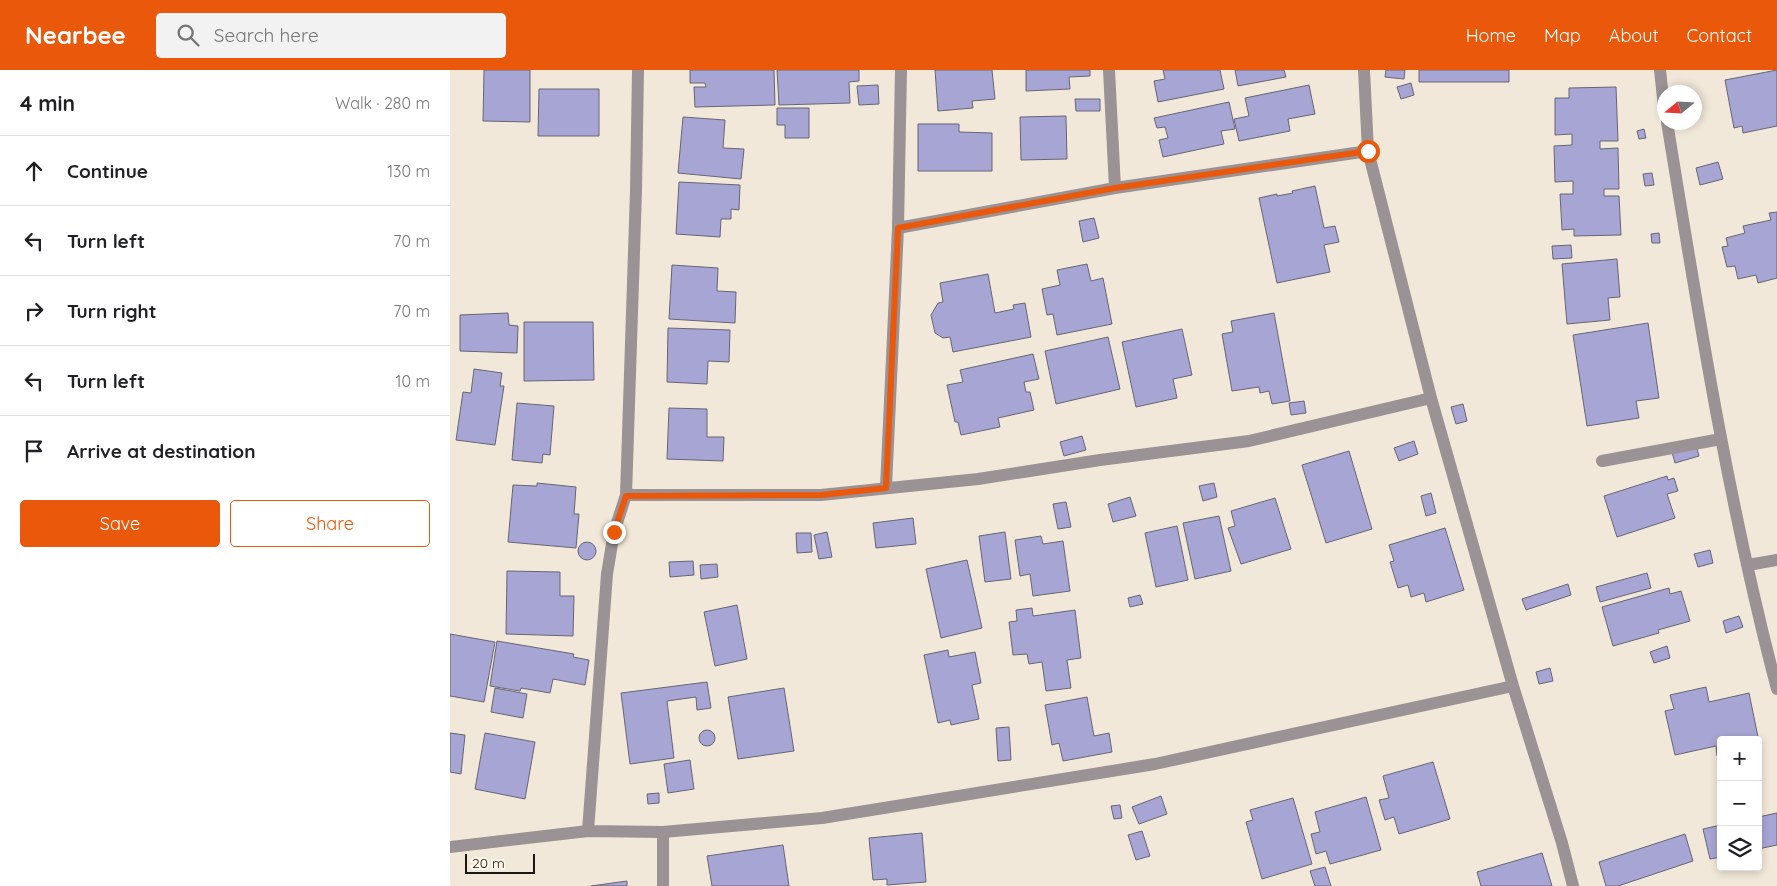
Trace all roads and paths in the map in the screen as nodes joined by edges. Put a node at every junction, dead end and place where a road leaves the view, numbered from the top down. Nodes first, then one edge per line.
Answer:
1 (638, 70) edge
2 (901, 70) edge
3 (1110, 70) edge
4 (1364, 70) edge
5 (1660, 70) edge
6 (1662, 85) edge
7 (1668, 130) edge
8 (1368, 151) junction
9 (1115, 188) junction
10 (898, 228) junction
11 (1431, 398) junction
12 (1721, 439) junction
13 (1602, 461) dead end
14 (886, 488) junction
15 (626, 496) junction
16 (1777, 560) edge
17 (1748, 565) junction
18 (1513, 686) junction
19 (1777, 689) edge
20 (588, 831) junction
21 (663, 832) junction
22 (450, 848) edge
23 (663, 886) edge
24 (1573, 886) edge

1 - 15 street
2 - 10 street
3 - 9 street
4 - 8 street
5 - 6 street
7 - 12 street
8 - 9 street
8 - 11 street
9 - 10 street
10 - 14 street
11 - 14 street
11 - 18 street
12 - 13 street
12 - 17 street
14 - 15 street
15 - 20 street
16 - 17 street
17 - 19 street
18 - 21 street
18 - 24 street
20 - 21 street
20 - 22 street
21 - 23 street

